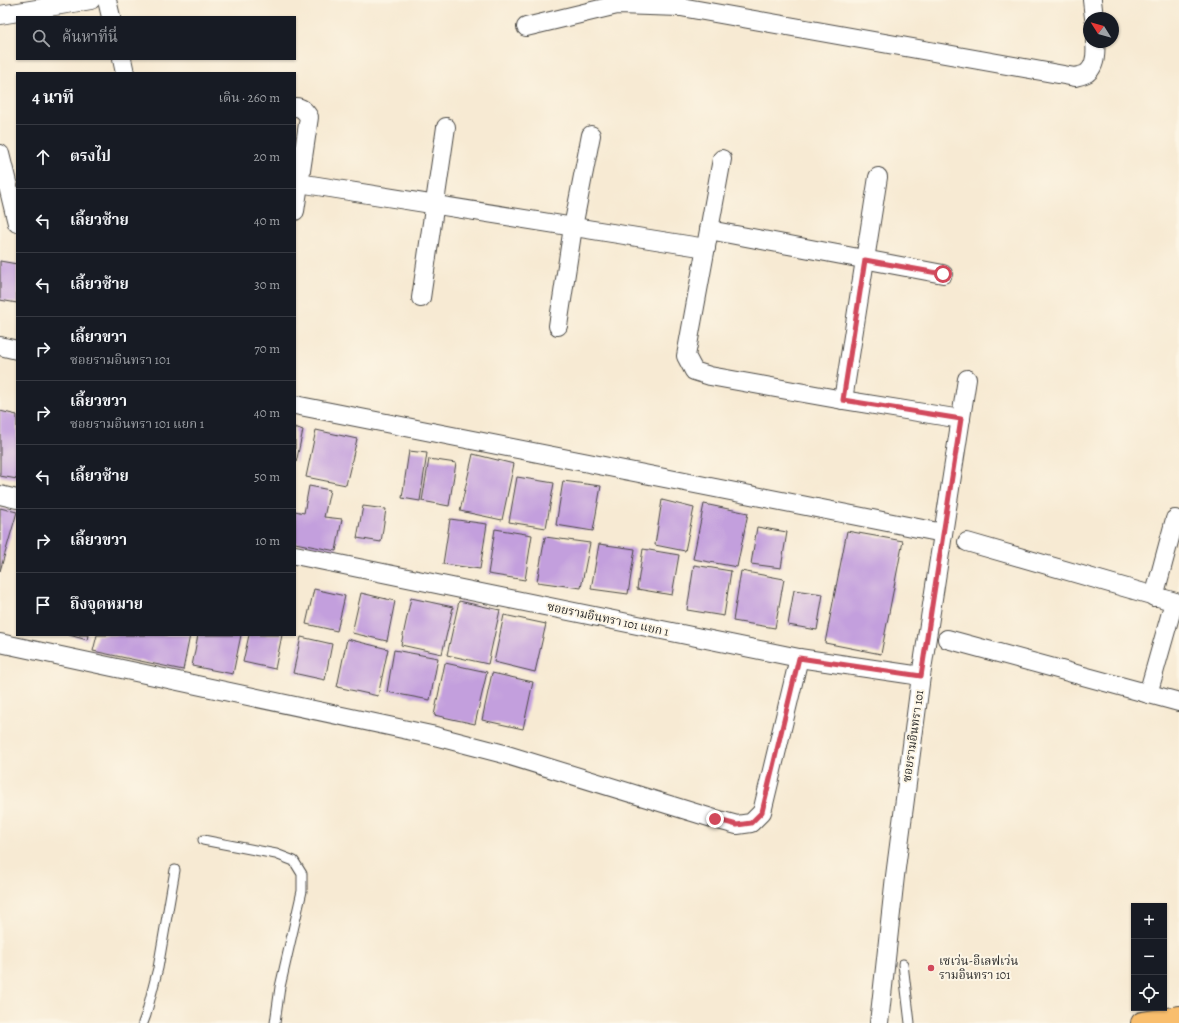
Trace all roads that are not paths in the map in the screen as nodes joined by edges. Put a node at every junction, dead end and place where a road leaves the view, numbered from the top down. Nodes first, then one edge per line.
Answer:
1 (90, 0) edge
2 (107, 0) edge
3 (1092, 0) edge
4 (671, 3) edge
5 (1093, 12) edge
6 (0, 15) edge
7 (111, 16) edge
8 (526, 27) dead end
9 (1096, 48) edge
10 (122, 60) edge
11 (125, 72) edge
12 (296, 107) edge
13 (446, 127) dead end
14 (591, 135) dead end
15 (0, 154) edge
16 (722, 159) dead end
17 (878, 177) dead end
18 (299, 183) junction
19 (296, 203) edge
20 (436, 205) junction
21 (16, 219) edge
22 (573, 227) junction
23 (709, 230) junction
24 (706, 248) junction
25 (865, 260) junction
26 (943, 274) dead end
27 (421, 298) dead end
28 (558, 326) dead end
29 (0, 346) edge
30 (16, 350) edge
31 (967, 379) dead end
32 (843, 400) junction
33 (296, 405) edge
34 (961, 419) junction
35 (0, 495) edge
36 (16, 499) edge
37 (1176, 519) dead end
38 (944, 533) junction
39 (967, 542) dead end
40 (296, 555) edge
41 (1154, 597) junction
42 (1177, 602) edge
43 (947, 639) dead end
44 (0, 643) edge
45 (799, 658) junction
46 (921, 676) junction
47 (1148, 694) junction
48 (1179, 702) edge
49 (203, 840) dead end
50 (175, 870) dead end
51 (903, 964) dead end
52 (1179, 1017) edge
53 (143, 1023) edge
54 (276, 1023) edge
55 (879, 1023) edge
56 (910, 1023) edge
57 (1142, 1023) edge

1 - 6 street
2 - 7 street
3 - 5 street
4 - 8 street
4 - 9 street
10 - 11 street
12 - 18 street
13 - 20 street
14 - 22 street
15 - 21 street
16 - 23 street
17 - 25 street
18 - 19 street
18 - 20 street
20 - 22 street
20 - 27 street
22 - 24 street
22 - 28 street
23 - 24 street
23 - 25 street
24 - 32 street
25 - 26 street
25 - 32 street
29 - 30 street
31 - 34 street, ซอยรามอินทรา 101
32 - 34 street
33 - 38 street
34 - 38 street, ซอยรามอินทรา 101
35 - 36 street
37 - 41 street
38 - 46 street, ซอยรามอินทรา 101
39 - 41 street
40 - 45 street, ซอยรามอินทรา 101 แยก 1
41 - 42 street
42 - 47 street
43 - 47 street
44 - 45 street
45 - 46 street, ซอยรามอินทรา 101 แยก 1
46 - 55 street, ซอยรามอินทรา 101
47 - 48 street
49 - 54 lane
50 - 53 lane
51 - 56 lane
52 - 57 highway

